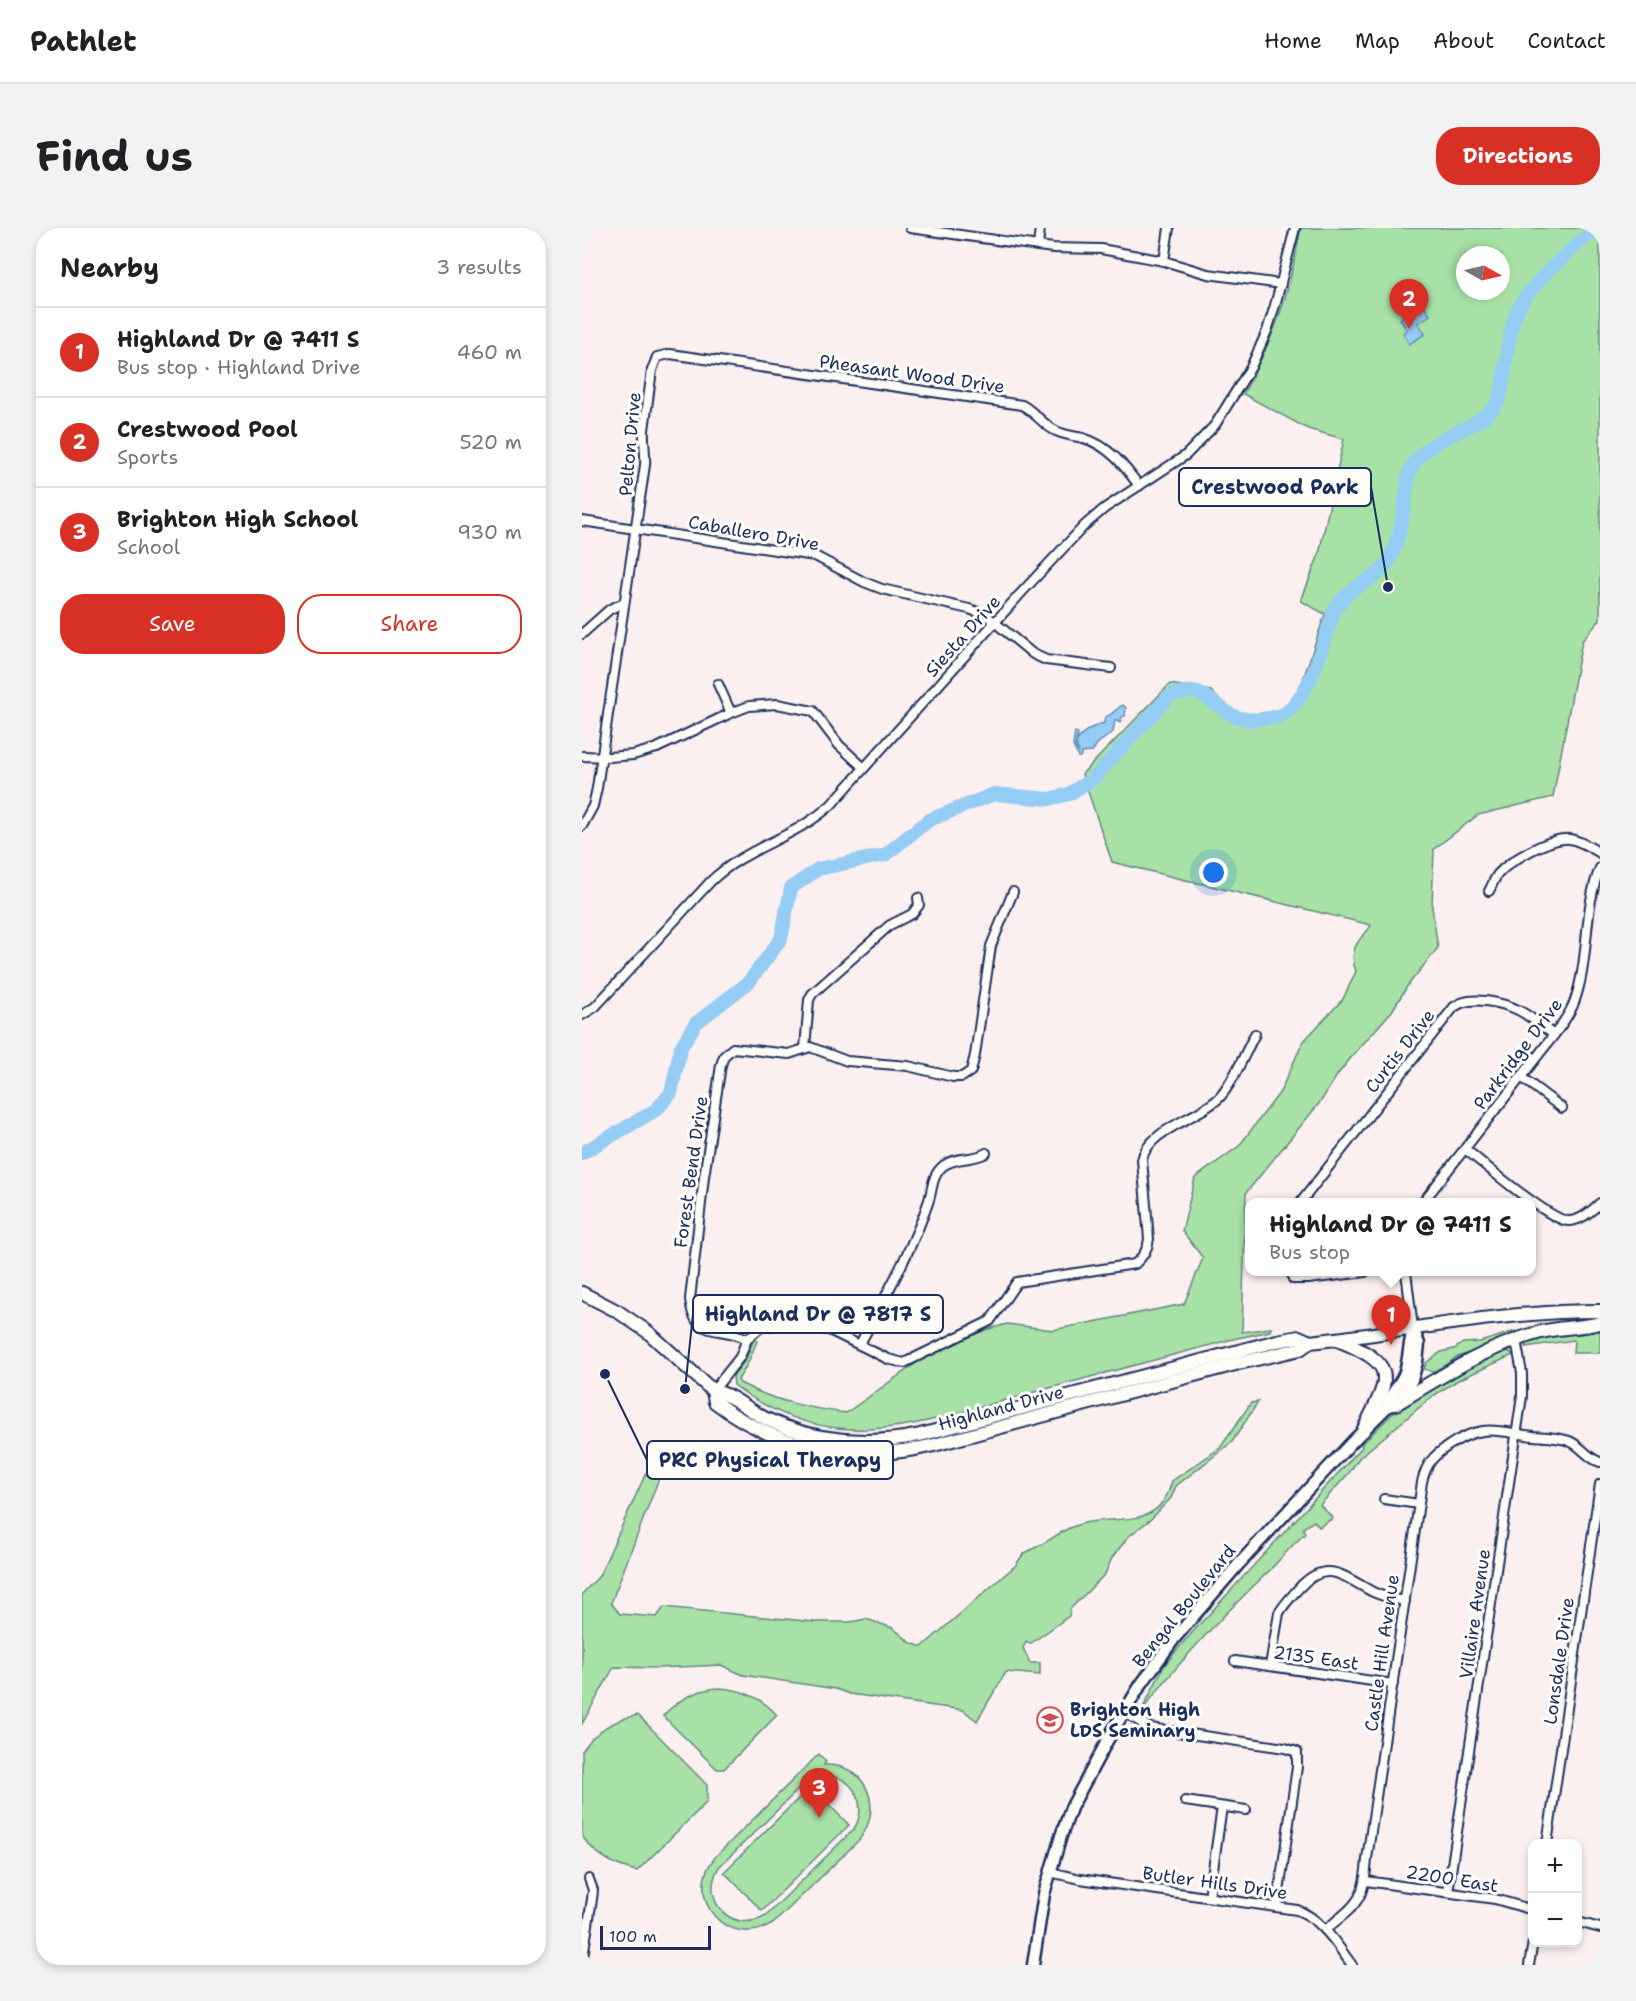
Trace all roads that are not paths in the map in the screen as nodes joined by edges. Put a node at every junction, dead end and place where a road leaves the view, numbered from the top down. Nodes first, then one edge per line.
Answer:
1 (912, 228) edge
2 (1041, 228) edge
3 (1169, 228) edge
4 (1295, 228) edge
5 (1038, 246) junction
6 (1164, 261) junction
7 (1281, 284) junction
8 (654, 360) joint
9 (1139, 486) junction
10 (582, 521) edge
11 (636, 530) junction
12 (624, 603) junction
13 (996, 622) junction
14 (582, 634) edge
15 (1111, 668) dead end
16 (718, 684) dead end
17 (731, 713) junction
18 (582, 756) edge
19 (602, 758) junction
20 (864, 768) junction
21 (582, 826) edge
22 (1600, 853) edge
23 (1600, 868) edge
24 (1489, 891) dead end
25 (1014, 892) dead end
26 (918, 898) dead end
27 (582, 1015) edge
28 (1255, 1034) dead end
29 (1554, 1035) junction
30 (805, 1047) junction
31 (1521, 1077) junction
32 (1562, 1108) dead end
33 (1465, 1149) junction
34 (986, 1153) dead end
35 (1305, 1198) edge
36 (1427, 1198) edge
37 (1528, 1198) edge
38 (1600, 1203) edge
39 (1536, 1204) edge
40 (1292, 1276) edge
41 (1332, 1276) edge
42 (1406, 1276) edge
43 (582, 1293) edge
44 (1600, 1311) edge
45 (1600, 1323) edge
46 (1413, 1328) junction
47 (747, 1339) junction
48 (1336, 1339) junction
49 (1516, 1340) junction
50 (860, 1344) junction
51 (713, 1391) junction
52 (1392, 1405) junction
53 (1363, 1431) junction
54 (1517, 1433) junction
55 (1600, 1462) edge
56 (1600, 1484) edge
57 (1384, 1499) dead end
58 (1419, 1504) junction
59 (1405, 1601) junction
60 (1235, 1662) dead end
61 (1270, 1666) junction
62 (1393, 1684) junction
63 (1124, 1712) junction
64 (1185, 1801) dead end
65 (1222, 1807) junction
66 (1246, 1810) dead end
67 (1548, 1839) edge
68 (1050, 1872) junction
69 (589, 1879) dead end
70 (1366, 1881) junction
71 (1448, 1892) junction
72 (1209, 1897) junction
73 (1277, 1906) junction
74 (1528, 1909) edge
75 (1582, 1923) edge
76 (1600, 1928) edge
77 (1325, 1930) junction
78 (1532, 1947) edge
79 (582, 1963) edge
80 (1033, 1965) edge
81 (1352, 1965) edge
82 (1529, 1965) edge

1 - 5 street
2 - 5 street
3 - 6 street
4 - 7 street, Siesta Drive
5 - 6 street
6 - 7 street
7 - 9 street, Siesta Drive
8 - 9 street, Pheasant Wood Drive
8 - 11 street, Pelton Drive
9 - 13 street, Siesta Drive
10 - 11 street, Caballero Drive
11 - 12 street, Pelton Drive
11 - 13 street, Caballero Drive
12 - 14 street
12 - 19 street, Pelton Drive
13 - 15 street, Caballero Drive
13 - 20 street, Siesta Drive
16 - 17 street
17 - 19 street
17 - 20 street
18 - 19 street
19 - 21 street, Pelton Drive
20 - 27 street, Siesta Drive
22 - 24 street
23 - 29 street, Parkridge Drive
25 - 30 street, Forest Bend Drive
26 - 30 street
28 - 50 street
29 - 31 street, Parkridge Drive
29 - 35 street, Curtis Drive
30 - 47 street, Forest Bend Drive
31 - 32 street
31 - 33 street, Parkridge Drive
33 - 36 street, Parkridge Drive
33 - 37 street
34 - 50 street
38 - 39 street
40 - 41 street
42 - 46 street
43 - 51 main road, Highland Drive
44 - 46 main road, Highland Drive
45 - 49 main road
46 - 48 main road, Highland Drive
46 - 52 main road, Bengal Boulevard
47 - 50 street
47 - 51 street
48 - 51 main road, Highland Drive
48 - 53 main road
49 - 52 main road
49 - 54 street, Villaire Avenue
52 - 53 main road, Bengal Boulevard
53 - 63 main road, Bengal Boulevard
54 - 55 street, Castle Hill Avenue
54 - 58 street, Castle Hill Avenue
54 - 71 street, Villaire Avenue
56 - 67 street, Lonsdale Drive
57 - 58 street
58 - 59 street, Castle Hill Avenue
59 - 61 street
59 - 62 street, Castle Hill Avenue
60 - 61 street, 2135 East
61 - 62 street, 2135 East
62 - 70 street, Castle Hill Avenue
63 - 68 main road, Bengal Boulevard
63 - 73 street
64 - 65 street
65 - 66 street
65 - 72 street
68 - 72 street, Butler Hills Drive
68 - 80 main road, Bengal Boulevard
69 - 79 street
70 - 71 street, 2200 East
70 - 77 street, Castle Hill Avenue
71 - 74 street, 2200 East
72 - 73 street, Butler Hills Drive
73 - 77 street, Butler Hills Drive
75 - 76 street
77 - 81 street, Butler Hills Drive
78 - 82 street

